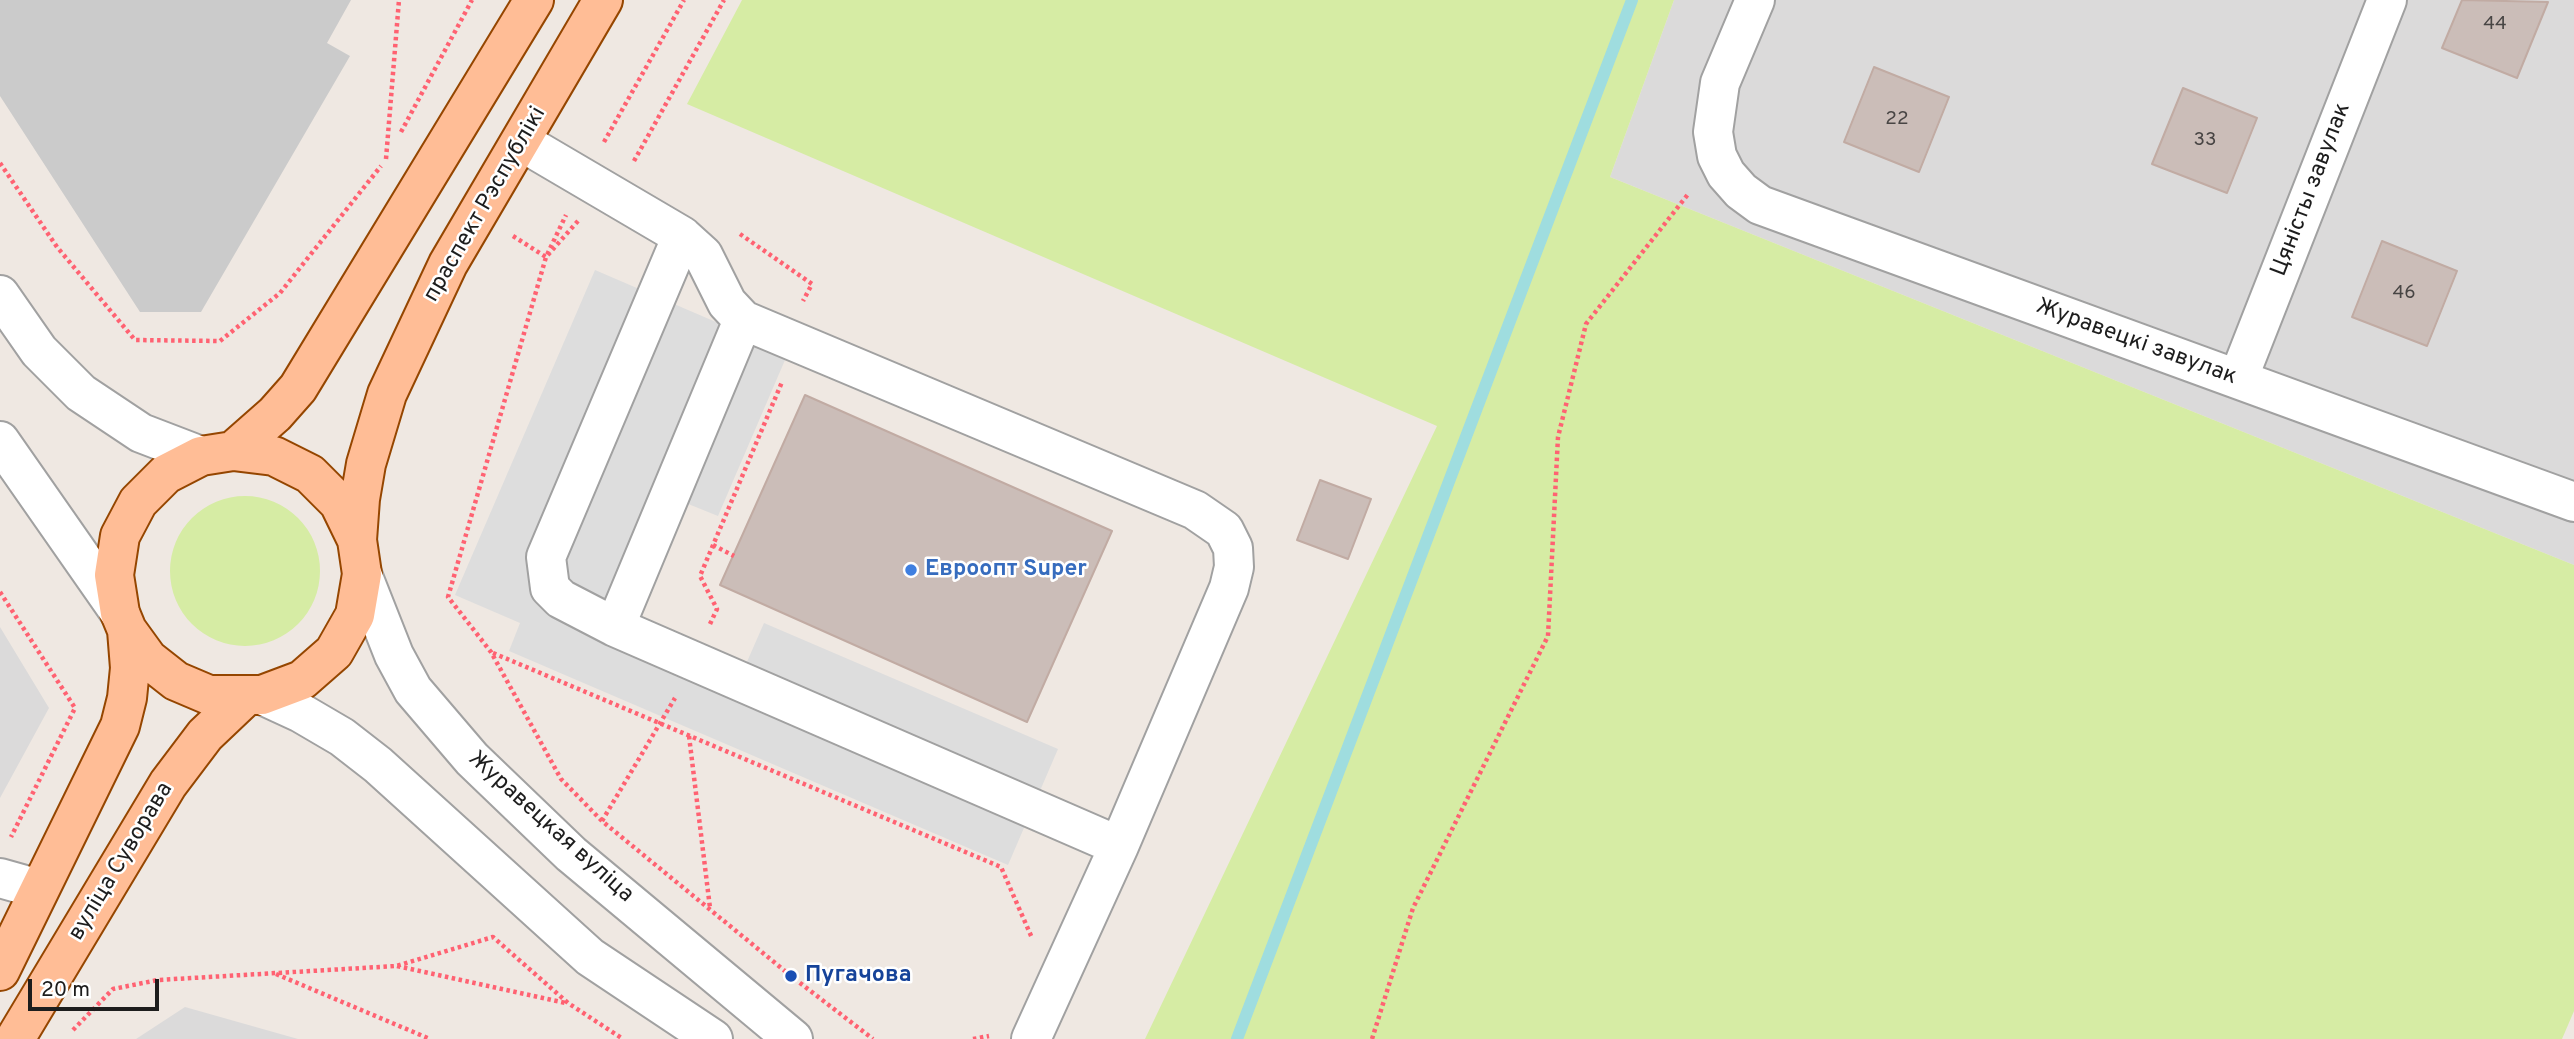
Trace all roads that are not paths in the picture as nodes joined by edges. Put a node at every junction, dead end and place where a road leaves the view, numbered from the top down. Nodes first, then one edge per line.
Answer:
1 (534, 0) edge
2 (603, 0) edge
3 (1755, 0) edge
4 (2387, 0) edge
5 (522, 142) junction
6 (682, 236) junction
7 (0, 295) edge
8 (743, 320) junction
9 (2238, 379) junction
10 (0, 441) edge
11 (217, 454) junction
12 (2574, 502) edge
13 (359, 557) junction
14 (124, 622) junction
15 (615, 627) junction
16 (253, 697) junction
17 (1119, 846) junction
18 (3, 863) edge
19 (38, 889) junction
20 (0, 971) edge
21 (15, 1039) edge
22 (713, 1039) edge
23 (793, 1039) edge
24 (1031, 1039) edge

1 - 11 main road, праспект Рэспублікі
2 - 5 main road, праспект Рэспублікі
3 - 9 street, Журавецкі завулак
4 - 9 street, Цяністы завулак
5 - 6 street
5 - 13 main road, праспект Рэспублікі
6 - 8 street
6 - 15 street
7 - 11 street
8 - 15 street
8 - 17 street
9 - 12 street, Журавецкі завулак
10 - 14 street
11 - 13 main road
11 - 14 main road, праспект Рэспублікі
13 - 16 main road, праспект Рэспублікі
13 - 23 street, Журавецкая вуліца
14 - 16 main road, праспект Рэспублікі
14 - 19 main road
15 - 17 street
16 - 21 main road, вуліца Суворава
16 - 22 street
17 - 24 street
18 - 19 street
19 - 20 main road

